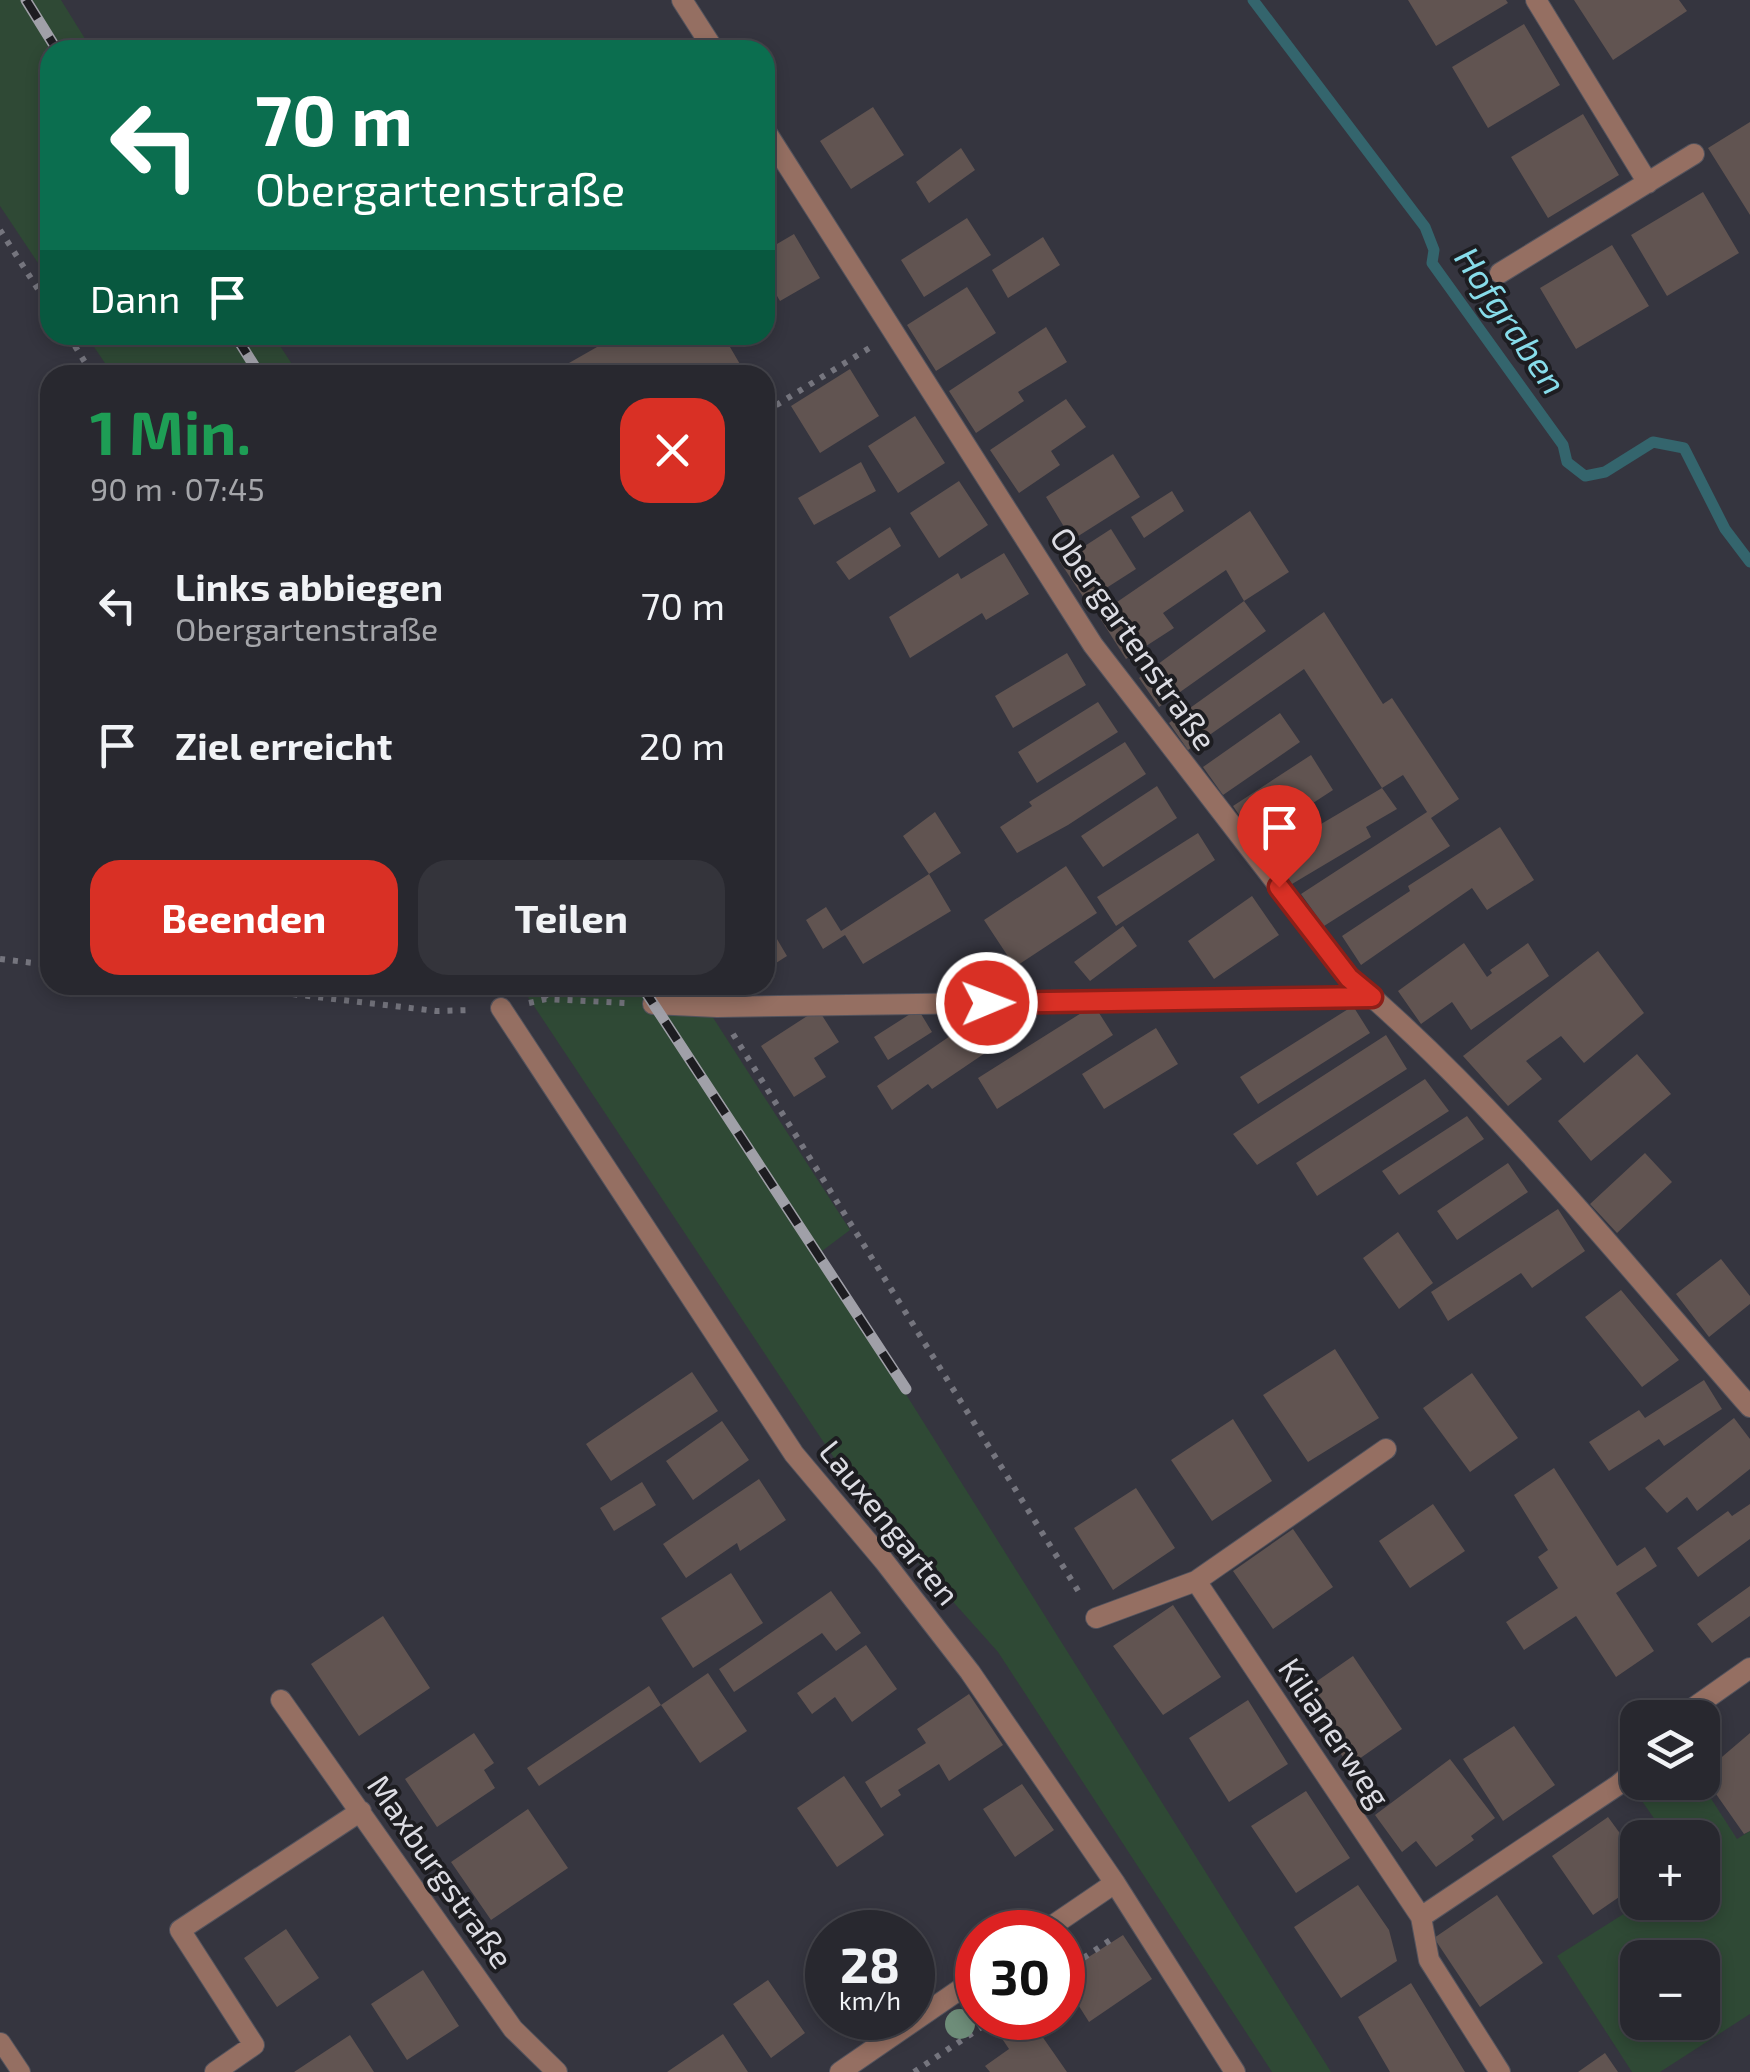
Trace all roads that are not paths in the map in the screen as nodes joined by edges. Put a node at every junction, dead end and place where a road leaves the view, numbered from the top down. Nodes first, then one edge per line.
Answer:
1 (682, 0) edge
2 (1536, 0) edge
3 (708, 40) edge
4 (775, 146) edge
5 (1694, 154) dead end
6 (1648, 183) junction
7 (1500, 273) dead end
8 (1372, 997) junction
9 (653, 1004) road end
10 (501, 1008) road end
11 (1750, 1407) edge
12 (1386, 1449) dead end
13 (1196, 1581) junction
14 (1096, 1618) road end
15 (1750, 1668) edge
16 (281, 1700) dead end
17 (1705, 1700) edge
18 (1620, 1782) edge
19 (361, 1810) junction
20 (1115, 1883) junction
21 (1075, 1910) edge
22 (1422, 1917) junction
23 (955, 1994) edge
24 (1, 2042) edge
25 (21, 2072) edge
26 (215, 2072) edge
27 (558, 2072) edge
28 (840, 2072) edge
29 (1235, 2072) edge
30 (1500, 2072) edge

1 - 3 street
2 - 6 street
4 - 8 street, Obergartenstraße
5 - 6 street
6 - 7 street
8 - 9 street
8 - 11 street, Obergartenstraße
10 - 20 street, Lauxengarten
12 - 13 street
13 - 14 street
13 - 22 street, Kilianerweg
15 - 17 street
16 - 19 street, Maxburgstraße
18 - 22 street
19 - 26 street
19 - 27 street, Maxburgstraße
20 - 21 street
20 - 29 street, Lauxengarten
22 - 30 street
23 - 28 street
24 - 25 lane

